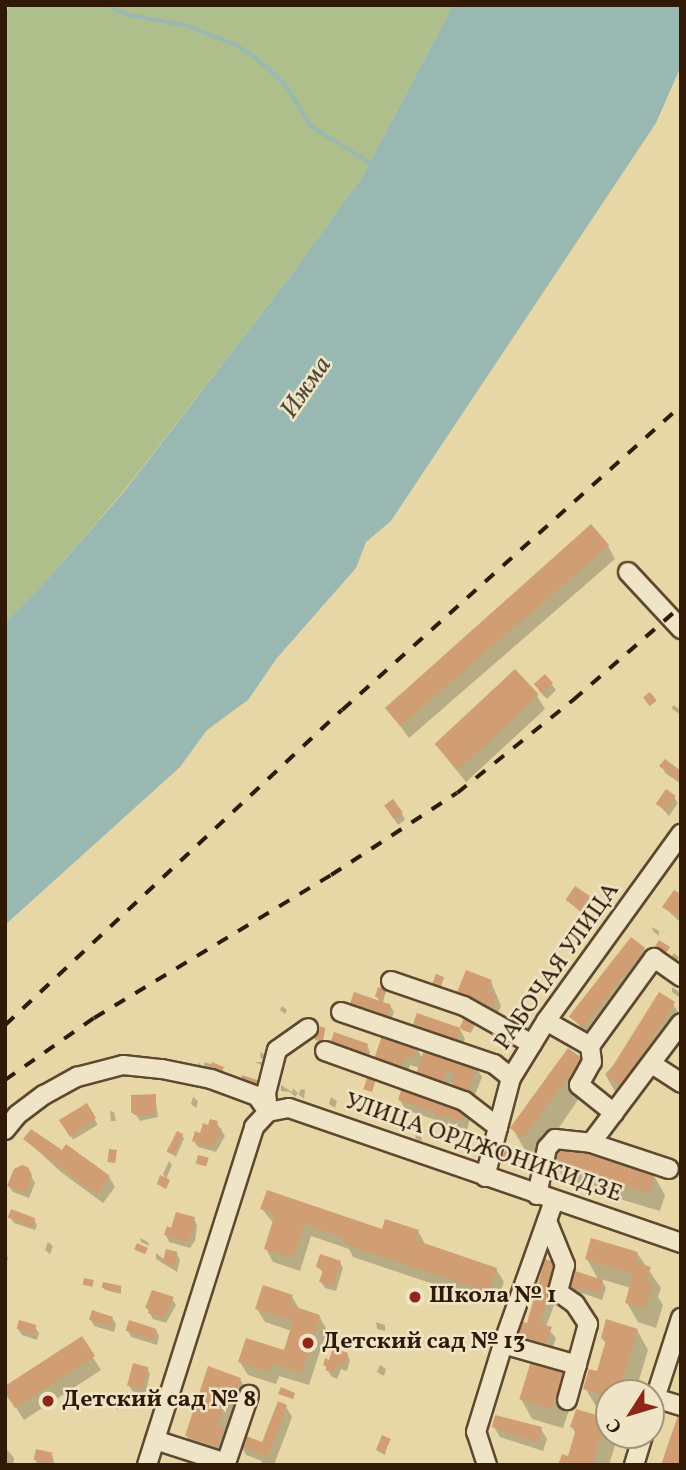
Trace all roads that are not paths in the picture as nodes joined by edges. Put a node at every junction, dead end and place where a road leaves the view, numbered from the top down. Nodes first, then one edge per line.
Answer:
1 (628, 572) dead end
2 (681, 629) edge
3 (681, 834) edge
4 (681, 978) edge
5 (391, 981) dead end
6 (341, 1012) dead end
7 (546, 1021) junction
8 (681, 1023) edge
9 (308, 1028) dead end
10 (532, 1044) junction
11 (590, 1046) junction
12 (325, 1051) dead end
13 (652, 1064) junction
14 (511, 1078) junction
15 (681, 1083) edge
16 (268, 1112) junction
17 (614, 1113) junction
18 (498, 1128) junction
19 (5, 1130) edge
20 (591, 1143) junction
21 (668, 1168) dead end
22 (485, 1177) junction
23 (545, 1198) junction
24 (547, 1221) junction
25 (681, 1243) edge
26 (681, 1318) edge
27 (503, 1344) junction
28 (576, 1365) junction
29 (661, 1379) edge
30 (249, 1395) dead end
31 (567, 1400) dead end
32 (155, 1440) junction
33 (147, 1465) edge
34 (487, 1465) edge

1 - 2 street
3 - 7 street, РАБОЧАЯ УЛИЦА
4 - 11 street
5 - 10 street
6 - 14 street
7 - 10 street, РАБОЧАЯ УЛИЦА
7 - 11 street
8 - 13 street
9 - 16 street
10 - 14 street, РАБОЧАЯ УЛИЦА
11 - 17 street
12 - 18 street
13 - 15 street
13 - 17 street
14 - 18 street, РАБОЧАЯ УЛИЦА
16 - 19 street
16 - 22 street, УЛИЦА ОРДЖОНИКИДЗЕ
16 - 32 street
17 - 20 street
18 - 22 street, РАБОЧАЯ УЛИЦА
20 - 21 street
20 - 23 street
22 - 23 street, УЛИЦА ОРДЖОНИКИДЗЕ
23 - 24 street
23 - 25 street, УЛИЦА ОРДЖОНИКИДЗЕ
24 - 27 street
24 - 28 street
26 - 29 street
27 - 28 street
27 - 34 street
28 - 31 street
30 - 32 street
32 - 33 street

